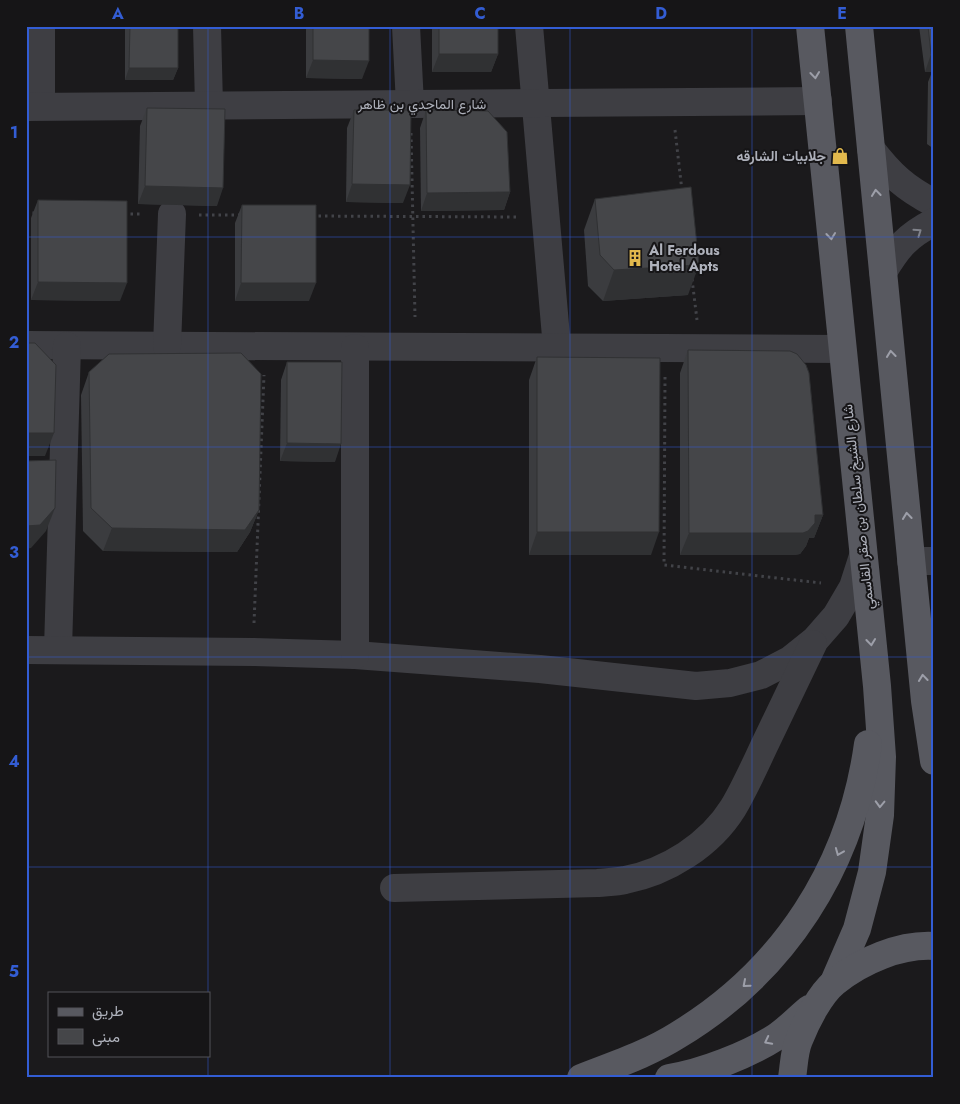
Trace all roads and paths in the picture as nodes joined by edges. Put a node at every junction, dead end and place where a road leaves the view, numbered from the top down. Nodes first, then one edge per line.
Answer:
1 (41, 26) edge
2 (207, 26) edge
3 (406, 26) edge
4 (529, 26) edge
5 (810, 26) edge
6 (859, 26) edge
7 (672, 102) junction
8 (818, 102) junction
9 (535, 103) junction
10 (410, 104) junction
11 (209, 105) junction
12 (34, 106) edge
13 (871, 149) junction
14 (682, 191) edge
15 (934, 203) edge
16 (26, 213) edge
17 (46, 213) edge
18 (124, 214) edge
19 (172, 214) junction
20 (249, 215) edge
21 (307, 216) edge
22 (412, 217) junction
23 (545, 218) junction
24 (934, 222) edge
25 (691, 270) edge
26 (883, 272) junction
27 (26, 345) edge
28 (67, 346) junction
29 (167, 346) junction
30 (266, 347) junction
31 (355, 348) junction
32 (415, 348) junction
33 (557, 348) junction
34 (665, 349) junction
35 (700, 349) junction
36 (842, 349) junction
37 (863, 556) junction
38 (923, 561) edge
39 (853, 587) junction
40 (815, 640) junction
41 (26, 650) edge
42 (58, 650) junction
43 (253, 652) junction
44 (355, 655) junction
45 (877, 686) junction
46 (934, 761) edge
47 (394, 888) dead end
48 (934, 946) edge
49 (827, 991) junction
50 (581, 1078) edge
51 (668, 1078) edge
52 (792, 1078) edge

1 - 12 street
2 - 11 street
3 - 10 street
4 - 9 street
5 -> 8 main road, شارع الشيخ سلطان بن صقر القاسمي
6 - 13 main road
7 - 8 street, شارع الماجدي بن ظاهر
7 - 9 street, شارع الماجدي بن ظاهر
7 - 14 path
8 -> 36 main road, شارع الشيخ سلطان بن صقر القاسمي
9 - 10 street, شارع الماجدي بن ظاهر
9 - 23 street
10 - 11 street, شارع الماجدي بن ظاهر
10 - 22 path
11 - 12 street, شارع الماجدي بن ظاهر
13 - 15 street
26 -> 13 main road
16 - 17 path
18 - 19 path
19 - 20 path
19 - 29 street
21 - 22 path
22 - 23 path
22 - 32 path
23 - 33 street
26 -> 24 street
25 - 35 path
38 -> 26 main road
27 - 28 street
28 - 29 street
28 - 42 street
29 - 30 street
30 - 31 street
30 - 43 path
31 - 32 street
31 - 44 street
32 - 33 street
33 - 34 street
34 - 35 street
34 - 39 path
35 - 36 street
36 - 37 main road, شارع الشيخ سلطان بن صقر القاسمي
37 - 39 street
37 -> 45 main road, شارع الشيخ سلطان بن صقر القاسمي
46 -> 38 main road
39 - 40 street
40 - 44 street
40 - 47 street
41 - 42 street
42 - 43 street
43 - 44 street
45 -> 49 main road, شارع الشيخ سلطان بن صقر القاسمي
45 -> 50 main road
48 - 49 main road
49 -> 51 main road
49 - 52 main road, شارع الشيخ سلطان بن صقر القاسمي

